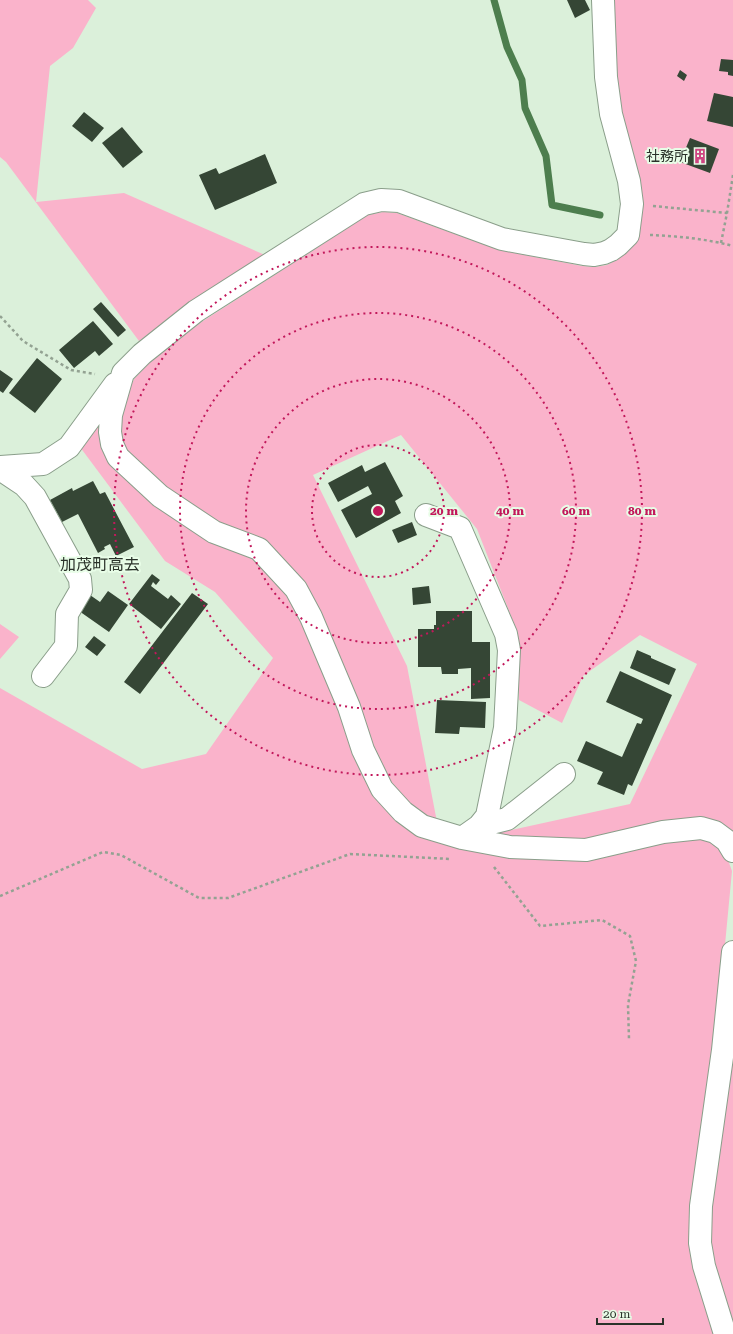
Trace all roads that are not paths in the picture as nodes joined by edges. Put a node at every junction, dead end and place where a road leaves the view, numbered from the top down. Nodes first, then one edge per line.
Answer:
1 (603, 0) edge
2 (123, 373) junction
3 (0, 468) edge
4 (426, 515) dead end
5 (43, 676) dead end
6 (564, 774) dead end
7 (471, 832) junction
8 (733, 852) edge
9 (733, 952) edge
10 (725, 1334) edge

1 - 2 street
2 - 3 street
2 - 7 street
3 - 5 street
4 - 7 street
6 - 7 street
7 - 8 street
9 - 10 street

